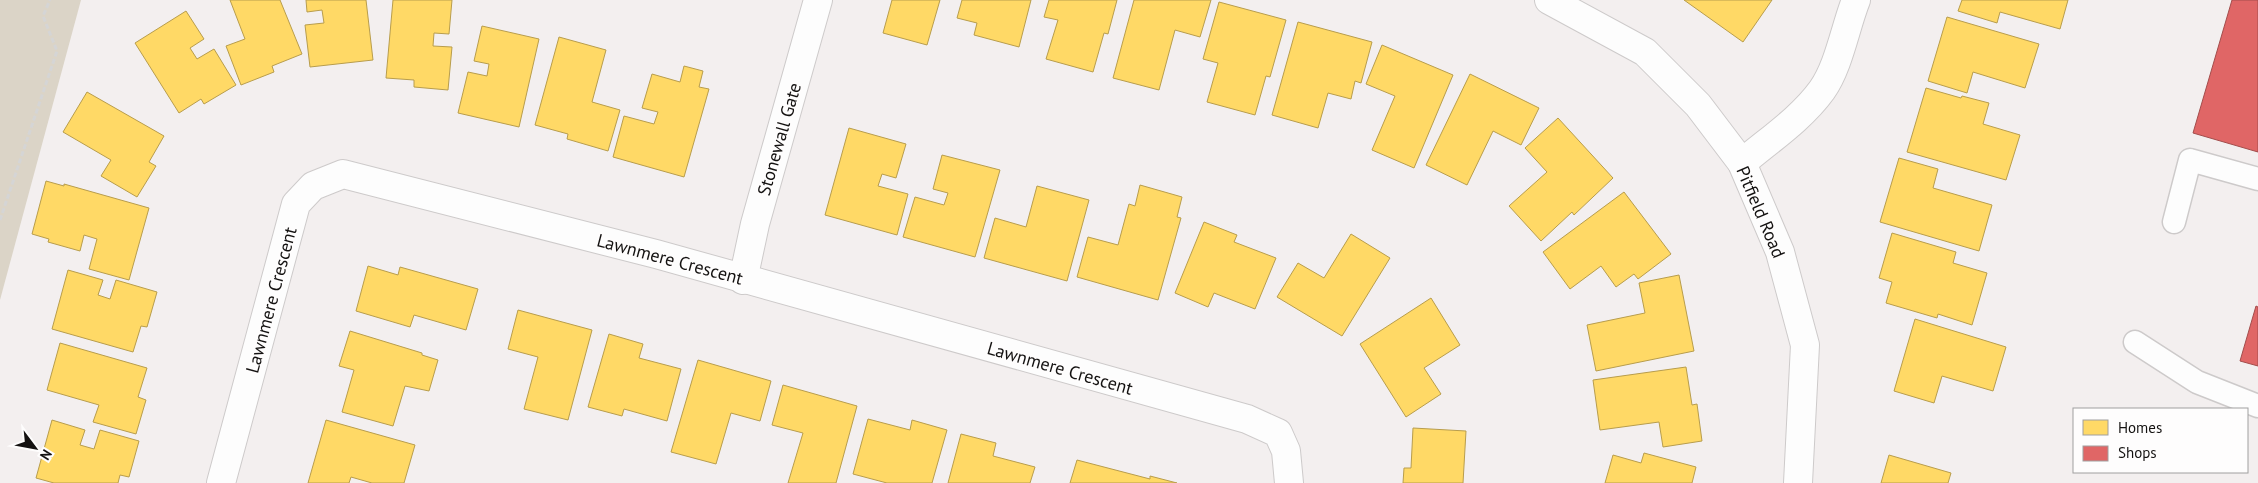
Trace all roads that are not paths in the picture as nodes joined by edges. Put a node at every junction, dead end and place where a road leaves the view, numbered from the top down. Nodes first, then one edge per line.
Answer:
1 (818, 0) edge
2 (1549, 0) edge
3 (1856, 0) edge
4 (1742, 163) junction
5 (2258, 179) edge
6 (2174, 222) dead end
7 (743, 280) junction
8 (2135, 342) dead end
9 (2258, 406) edge
10 (221, 483) edge
11 (1289, 483) edge
12 (1798, 483) edge

1 - 7 street, Stonewall Gate
2 - 4 street, Pitfield Road
3 - 4 street
4 - 12 street, Pitfield Road
5 - 6 lane
7 - 10 street, Lawnmere Crescent
7 - 11 street, Lawnmere Crescent
8 - 9 lane

